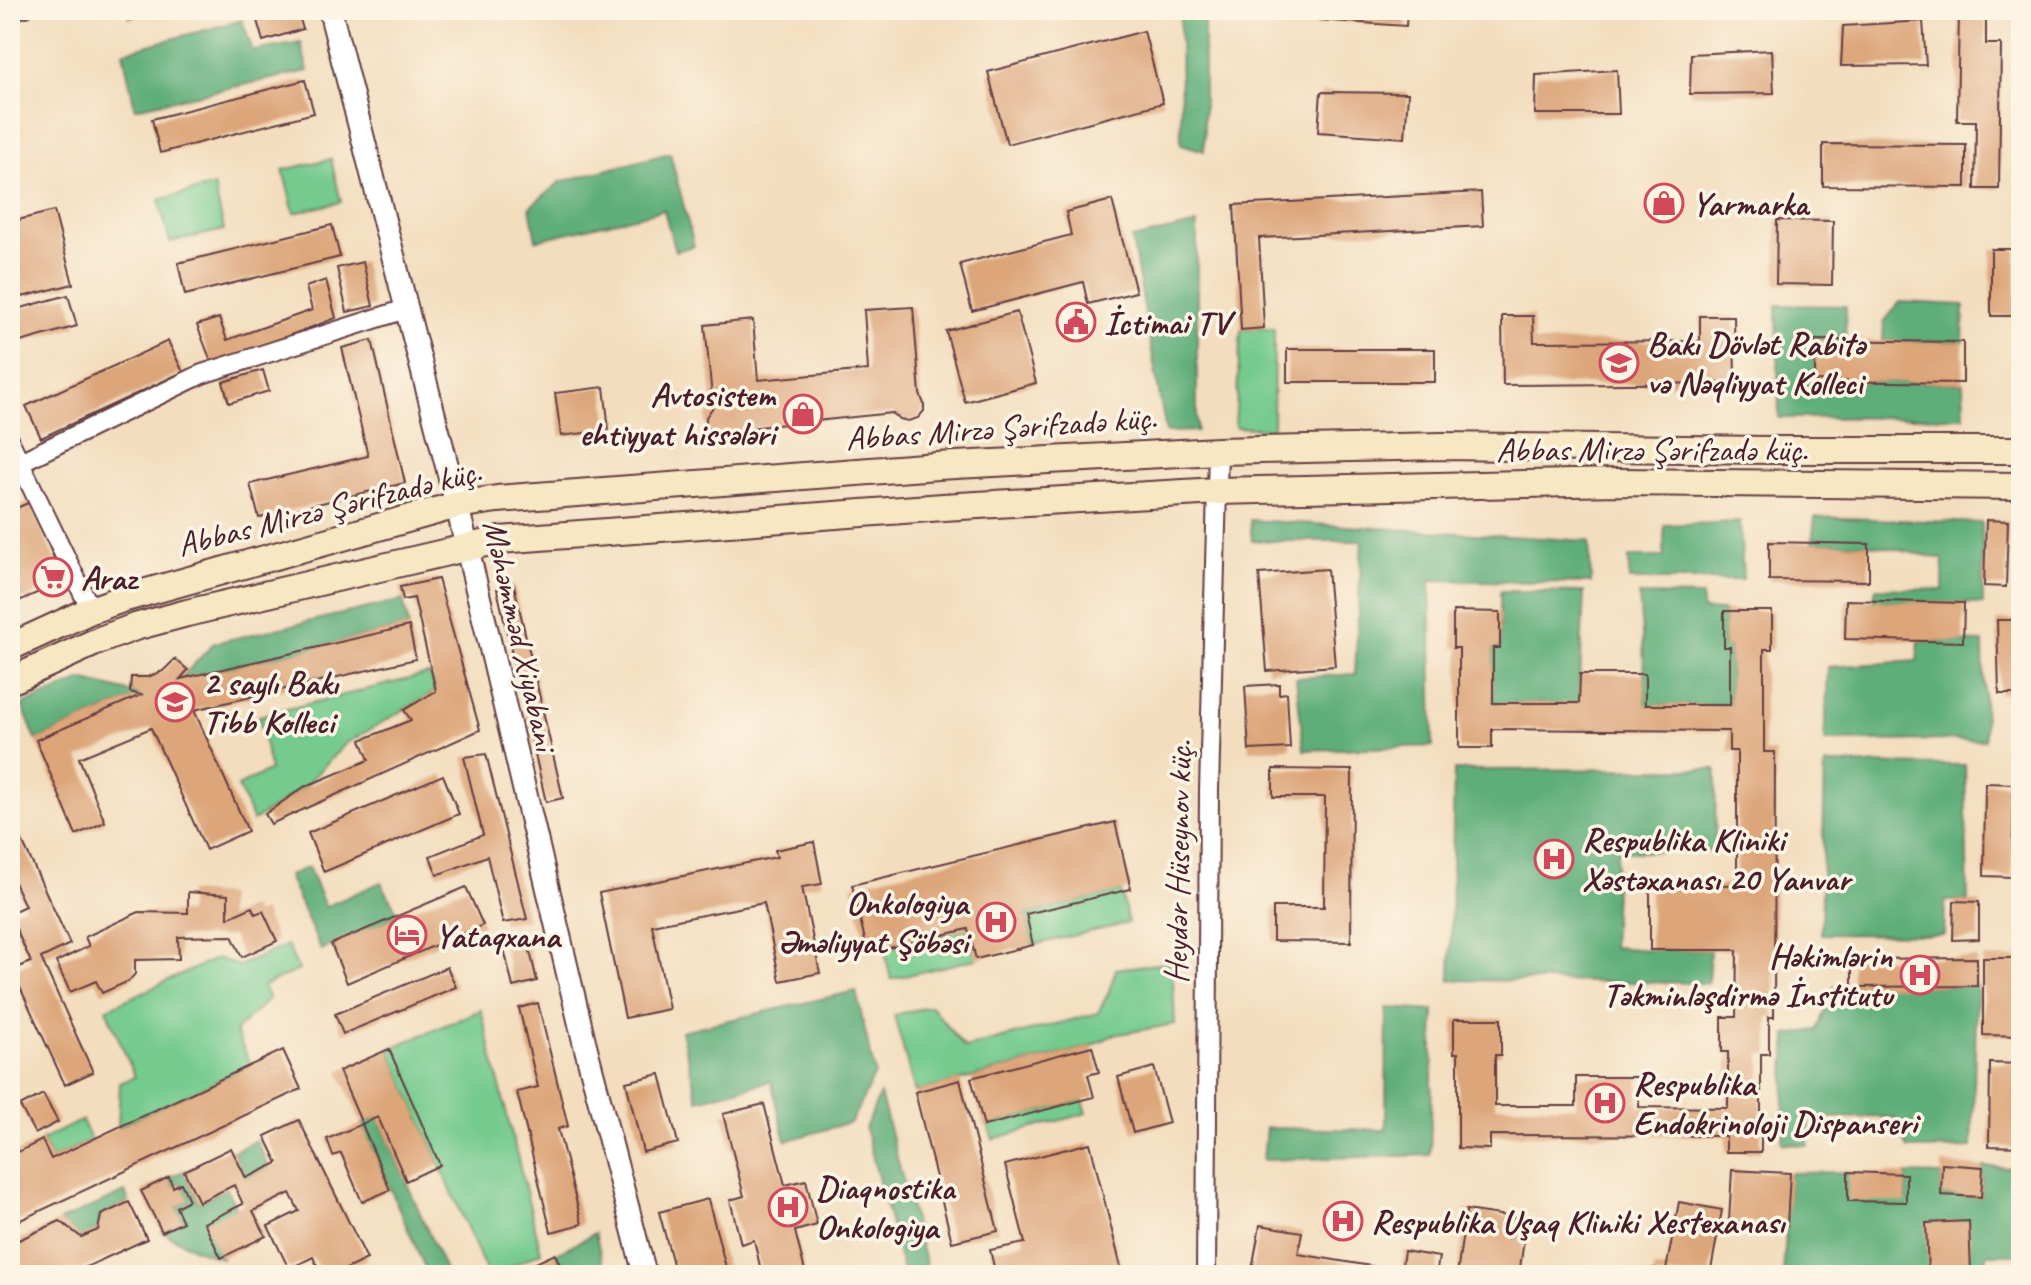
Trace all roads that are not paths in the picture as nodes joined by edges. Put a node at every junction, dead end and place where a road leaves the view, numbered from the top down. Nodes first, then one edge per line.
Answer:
1 (330, 10) edge
2 (406, 309) junction
3 (10, 442) edge
4 (2021, 450) edge
5 (1218, 451) junction
6 (15, 465) edge
7 (2021, 486) edge
8 (1218, 491) junction
9 (457, 505) junction
10 (466, 547) junction
11 (91, 610) junction
12 (10, 647) edge
13 (10, 681) edge
14 (645, 1275) edge
15 (1206, 1275) edge

1 - 2 street, Məhəmməd Xiyabani
2 - 6 street
2 - 9 street, Məhəmməd Xiyabani
3 - 6 street
4 - 5 main road, Abbas Mirzə Şərifzadə küç.
5 - 8 street, Heydər Hüseynov küç.
5 - 9 main road, Abbas Mirzə Şərifzadə küç.
6 - 11 street
7 - 8 main road, Abbas Mirzə Şərifzadə küç.
8 - 10 main road, Abbas Mirzə Şərifzadə küç.
8 - 15 street, Heydər Hüseynov küç.
9 - 10 street, Məhəmməd Xiyabani
9 - 11 main road, Abbas Mirzə Şərifzadə küç.
10 - 13 main road, Abbas Mirzə Şərifzadə küç.
10 - 14 street, Məhəmməd Xiyabani
11 - 12 main road, Abbas Mirzə Şərifzadə küç.

